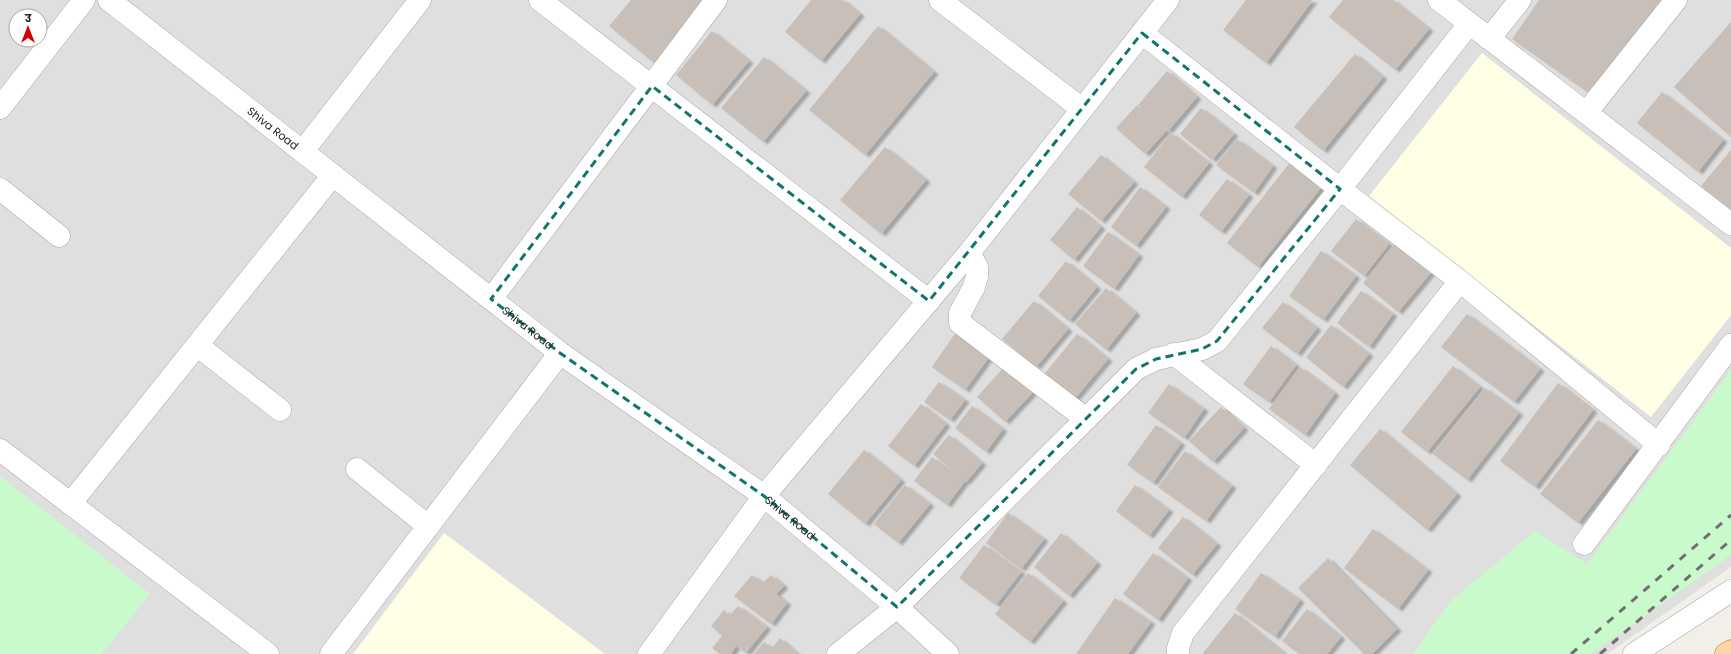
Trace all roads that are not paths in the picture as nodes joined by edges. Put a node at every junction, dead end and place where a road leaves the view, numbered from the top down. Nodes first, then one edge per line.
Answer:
1 (84, 0) edge
2 (109, 0) edge
3 (420, 0) edge
4 (540, 0) edge
5 (716, 0) edge
6 (940, 0) edge
7 (1168, 0) edge
8 (1439, 0) edge
9 (1520, 0) edge
10 (1676, 0) edge
11 (1469, 24) junction
12 (1142, 33) junction
13 (1489, 39) junction
14 (652, 86) junction
15 (0, 108) edge
16 (1082, 109) junction
17 (1586, 113) junction
18 (303, 151) junction
19 (333, 175) junction
20 (0, 189) edge
21 (1340, 189) junction
22 (1731, 224) edge
23 (59, 236) dead end
24 (969, 254) junction
25 (1460, 281) junction
26 (491, 299) junction
27 (929, 301) junction
28 (197, 345) junction
29 (1731, 346) edge
30 (560, 353) junction
31 (1174, 354) junction
32 (280, 410) dead end
33 (1086, 419) junction
34 (1659, 445) junction
35 (0, 450) edge
36 (1316, 464) junction
37 (357, 469) dead end
38 (764, 496) junction
39 (70, 504) junction
40 (428, 526) junction
41 (1584, 544) dead end
42 (1731, 591) edge
43 (897, 607) junction
44 (1731, 651) edge
45 (268, 654) edge
46 (331, 654) edge
47 (649, 654) edge
48 (838, 654) edge
49 (948, 654) edge
50 (1178, 654) edge
51 (1634, 654) edge
52 (1726, 654) edge

1 - 15 street
2 - 18 street, Shiva Road
3 - 18 street
4 - 14 street
5 - 14 street
6 - 16 street
7 - 12 street
8 - 11 street
9 - 13 street
10 - 17 street
11 - 13 street
11 - 21 street
12 - 16 street
12 - 21 street
13 - 17 street
14 - 26 street
14 - 27 street
16 - 24 street
17 - 22 street
18 - 19 street, Shiva Road
19 - 26 street, Shiva Road
19 - 28 street
20 - 23 street
21 - 25 street
21 - 31 street
24 - 27 street
24 - 33 street
25 - 34 street
25 - 36 street
26 - 30 street, Shiva Road
27 - 38 street
28 - 32 street
28 - 39 street
29 - 34 street
30 - 38 street, Shiva Road
30 - 40 street
31 - 33 street
31 - 36 street
33 - 43 street
34 - 41 street
35 - 39 street
36 - 50 street
37 - 40 street
38 - 43 street, Shiva Road
38 - 47 street
39 - 45 street
40 - 46 street
42 - 51 street
43 - 48 street
43 - 49 street, Shiva Road
44 - 52 main road

